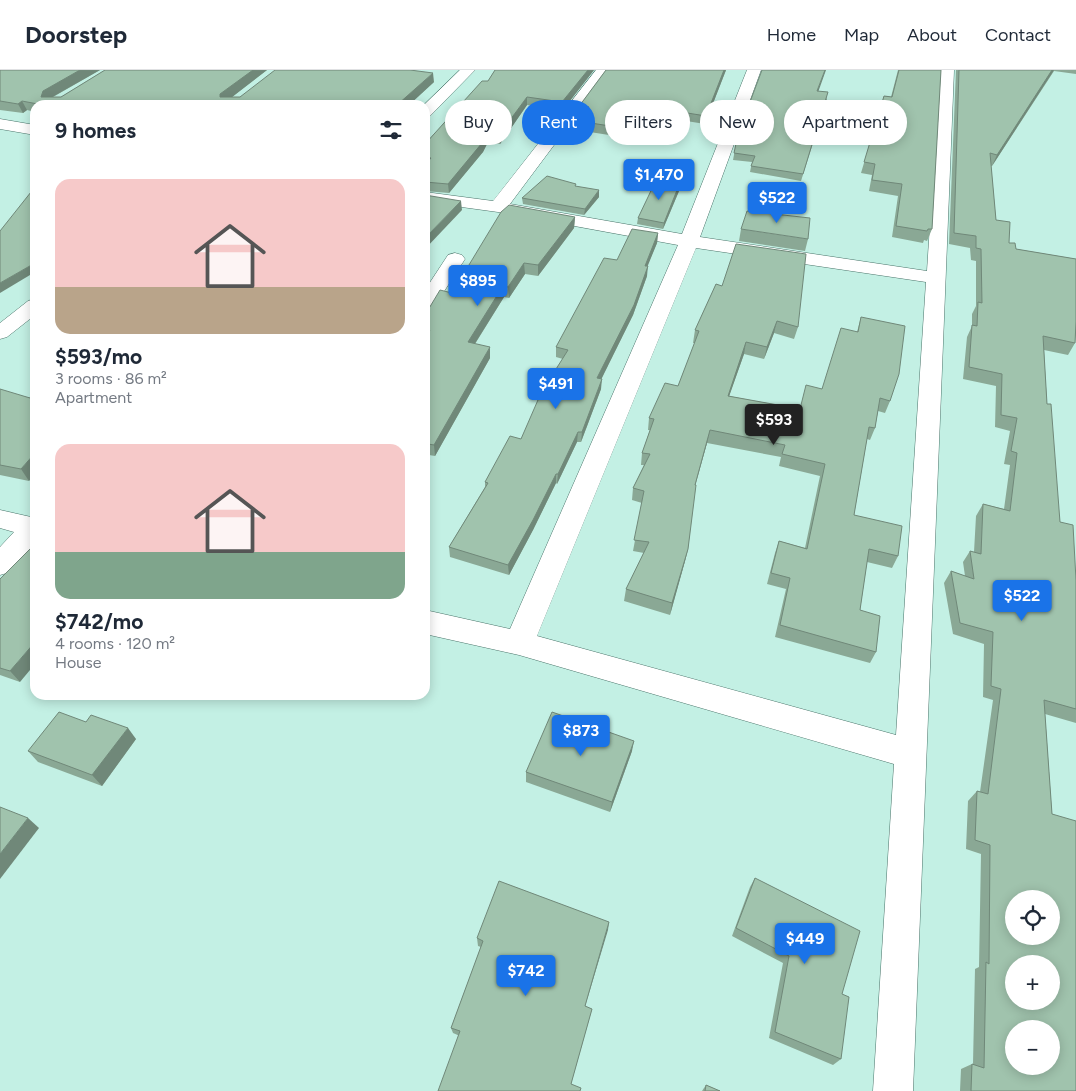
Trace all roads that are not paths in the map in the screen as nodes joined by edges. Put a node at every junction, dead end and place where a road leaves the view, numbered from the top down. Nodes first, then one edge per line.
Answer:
1 (468, 70) edge
2 (603, 70) edge
3 (754, 70) edge
4 (947, 70) edge
5 (430, 108) edge
6 (30, 119) edge
7 (0, 124) edge
8 (16, 127) junction
9 (30, 129) edge
10 (430, 198) edge
11 (498, 206) junction
12 (690, 241) junction
13 (456, 259) dead end
14 (935, 278) junction
15 (430, 298) edge
16 (30, 309) edge
17 (0, 333) edge
18 (0, 519) edge
19 (30, 526) edge
20 (30, 533) edge
21 (0, 566) edge
22 (430, 623) edge
23 (519, 643) junction
24 (911, 754) junction
25 (893, 1091) edge

1 - 5 street
2 - 11 street
3 - 12 street
4 - 14 street
6 - 8 street
7 - 8 street
8 - 9 street
10 - 11 street
11 - 12 street
12 - 14 street
12 - 23 street
13 - 15 street
14 - 24 street
16 - 17 street
18 - 19 street
20 - 21 street
22 - 23 street
23 - 24 street
24 - 25 street

